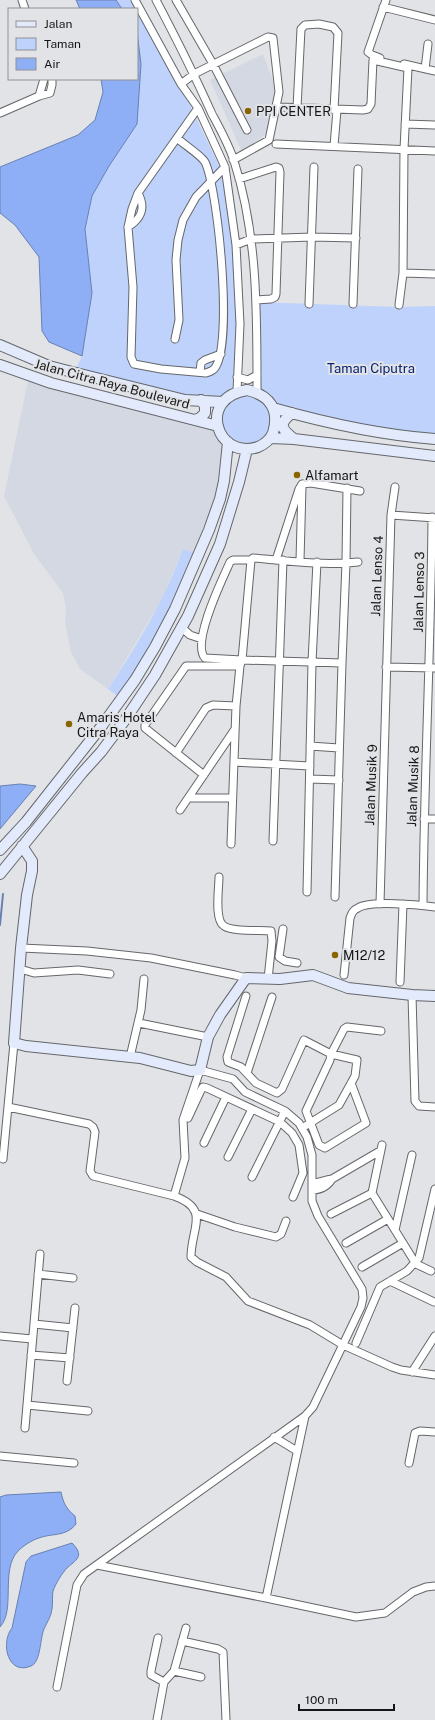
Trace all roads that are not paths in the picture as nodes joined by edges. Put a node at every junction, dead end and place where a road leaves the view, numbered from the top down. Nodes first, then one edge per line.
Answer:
1 (136, 0) edge
2 (156, 0) edge
3 (176, 0) edge
4 (384, 4) edge
5 (435, 20) edge
6 (428, 44) dead end
7 (213, 64) junction
8 (425, 69) junction
9 (435, 71) edge
10 (194, 74) junction
11 (44, 80) edge
12 (52, 80) edge
13 (181, 84) junction
14 (38, 96) junction
15 (279, 107) dead end
16 (198, 108) junction
17 (297, 108) junction
18 (336, 110) junction
19 (0, 113) edge
20 (405, 124) junction
21 (435, 125) edge
22 (247, 130) dead end
23 (177, 138) junction
24 (276, 144) dead end
25 (334, 146) junction
26 (404, 148) junction
27 (435, 151) edge
28 (233, 160) junction
29 (225, 167) junction
30 (314, 168) dead end
31 (358, 169) dead end
32 (239, 179) junction
33 (211, 182) junction
34 (138, 193) junction
35 (128, 226) junction
36 (312, 237) junction
37 (278, 238) junction
38 (356, 238) junction
39 (251, 239) junction
40 (236, 244) junction
41 (403, 273) junction
42 (435, 274) edge
43 (256, 300) junction
44 (309, 304) dead end
45 (353, 304) dead end
46 (399, 305) dead end
47 (175, 339) dead end
48 (0, 345) edge
49 (221, 354) junction
50 (0, 365) edge
51 (200, 372) junction
52 (257, 375) junction
53 (237, 377) junction
54 (237, 392) junction
55 (257, 392) junction
56 (201, 400) junction
57 (223, 402) junction
58 (273, 408) junction
59 (292, 413) junction
60 (195, 420) junction
61 (218, 426) junction
62 (271, 438) junction
63 (294, 439) junction
64 (435, 439) edge
65 (228, 442) junction
66 (247, 449) junction
67 (435, 456) edge
68 (226, 459) junction
69 (243, 464) junction
70 (302, 484) junction
71 (395, 487) dead end
72 (347, 488) junction
73 (360, 491) dead end
74 (391, 515) junction
75 (433, 518) edge
76 (251, 560) junction
77 (279, 560) junction
78 (300, 561) junction
79 (317, 562) junction
80 (358, 562) dead end
81 (346, 563) junction
82 (433, 614) edge
83 (182, 628) junction
84 (202, 639) junction
85 (280, 661) junction
86 (312, 662) junction
87 (241, 663) junction
88 (342, 663) junction
89 (386, 667) junction
90 (432, 668) edge
91 (236, 706) junction
92 (235, 729) junction
93 (310, 746) junction
94 (339, 748) junction
95 (176, 753) junction
96 (234, 762) junction
97 (71, 763) junction
98 (276, 763) junction
99 (310, 766) junction
100 (82, 773) junction
101 (204, 774) junction
102 (310, 779) junction
103 (338, 780) junction
104 (189, 798) junction
105 (232, 798) junction
106 (180, 810) dead end
107 (424, 818) junction
108 (435, 819) edge
109 (273, 841) dead end
110 (231, 844) dead end
111 (22, 846) junction
112 (0, 850) edge
113 (0, 874) edge
114 (219, 877) dead end
115 (307, 892) dead end
116 (335, 896) dead end
117 (380, 904) junction
118 (403, 904) junction
119 (423, 905) junction
120 (435, 907) edge
121 (283, 928) dead end
122 (21, 948) junction
123 (20, 969) junction
124 (110, 974) dead end
125 (344, 975) dead end
126 (246, 978) junction
127 (295, 978) junction
128 (144, 979) dead end
129 (268, 979) junction
130 (400, 982) dead end
131 (412, 995) junction
132 (246, 996) dead end
133 (435, 996) edge
134 (272, 997) dead end
135 (139, 1023) junction
136 (381, 1032) dead end
137 (208, 1037) junction
138 (14, 1043) junction
139 (331, 1054) junction
140 (130, 1057) junction
141 (200, 1070) junction
142 (247, 1074) junction
143 (351, 1083) junction
144 (226, 1097) junction
145 (8, 1107) junction
146 (435, 1107) edge
147 (252, 1109) junction
148 (285, 1111) junction
149 (188, 1118) dead end
150 (280, 1122) junction
151 (311, 1123) junction
152 (302, 1128) junction
153 (204, 1143) dead end
154 (412, 1155) dead end
155 (228, 1157) dead end
156 (3, 1159) dead end
157 (252, 1177) dead end
158 (312, 1186) junction
159 (435, 1189) edge
160 (372, 1193) junction
161 (174, 1196) junction
162 (293, 1197) dead end
163 (197, 1214) junction
164 (331, 1214) dead end
165 (388, 1219) junction
166 (286, 1222) dead end
167 (395, 1230) junction
168 (346, 1243) dead end
169 (403, 1243) junction
170 (40, 1254) dead end
171 (416, 1264) junction
172 (362, 1267) dead end
173 (431, 1271) dead end
174 (38, 1274) junction
175 (73, 1278) dead end
176 (390, 1281) junction
177 (434, 1302) dead end
178 (75, 1308) dead end
179 (34, 1324) junction
180 (73, 1328) junction
181 (0, 1336) edge
182 (435, 1336) edge
183 (32, 1339) junction
184 (356, 1343) dead end
185 (343, 1345) junction
186 (31, 1355) junction
187 (70, 1358) junction
188 (412, 1372) junction
189 (435, 1375) edge
190 (67, 1381) dead end
191 (27, 1405) junction
192 (88, 1411) dead end
193 (305, 1416) junction
194 (25, 1428) dead end
195 (435, 1432) edge
196 (274, 1437) junction
197 (297, 1451) junction
198 (0, 1456) edge
199 (74, 1463) dead end
200 (409, 1463) dead end
201 (97, 1565) junction
202 (435, 1586) edge
203 (266, 1598) junction
204 (186, 1628) dead end
205 (158, 1638) dead end
206 (182, 1641) junction
207 (174, 1671) junction
208 (201, 1676) dead end
209 (164, 1682) junction
210 (57, 1687) dead end
211 (157, 1720) edge
212 (226, 1720) edge

1 - 13 street
2 - 10 street
3 - 7 street
4 - 5 street
4 - 8 street
6 - 8 street
7 - 10 street
7 - 22 street
7 - 28 street
8 - 9 street
10 - 13 street
10 - 28 street
11 - 14 street
12 - 14 street
13 - 16 street
14 - 19 street
15 - 17 street
16 - 23 street
16 - 29 street
17 - 18 street
17 - 18 street
18 - 20 street
18 - 25 street
20 - 21 street
20 - 26 street
23 - 33 street
23 - 34 street
24 - 25 street
25 - 26 street
26 - 27 street
26 - 41 street
28 - 32 street
29 - 33 street
29 - 40 street
30 - 36 street
31 - 38 street
32 - 37 street
32 - 39 street
33 - 47 street
33 - 49 street
34 - 35 street
34 - 35 street
35 - 51 street
36 - 37 street
36 - 38 street
36 - 44 street
37 - 39 street
37 - 43 street
38 - 45 street
39 - 40 street
39 - 43 street
40 - 53 street
41 - 42 street
41 - 46 street
43 - 52 street
48 - 56 main road, Jalan Citra Raya Boulevard
49 - 51 street
49 - 51 street
50 - 60 main road, Jalan Citra Raya Boulevard
52 - 53 street
52 - 55 street
53 - 54 street
54 - 55 main road
54 - 57 main road
55 - 58 main road
56 - 57 main road, Jalan Citra Raya Boulevard
56 - 60 main road
57 - 61 main road
58 - 59 main road
58 - 62 main road
59 - 63 main road
59 - 64 main road
60 - 61 main road, Jalan Citra Raya Boulevard
61 - 65 main road
62 - 63 main road
62 - 66 main road
63 - 67 main road
65 - 66 main road
65 - 68 main road
66 - 69 main road
68 - 69 main road
68 - 97 main road
69 - 83 main road
70 - 72 street
70 - 77 street
70 - 78 street
71 - 74 street, Jalan Lenso 4
72 - 73 street
72 - 81 street
74 - 75 street
74 - 89 street, Jalan Lenso 4
75 - 82 street, Jalan Lenso 3
76 - 77 street
76 - 84 street
76 - 87 street
77 - 78 street
77 - 85 street
78 - 79 street
79 - 81 street
79 - 86 street
80 - 81 street
81 - 88 street
82 - 90 street, Jalan Lenso 3
83 - 84 street
83 - 100 main road
84 - 87 street
85 - 86 street
85 - 87 street
85 - 98 street
86 - 88 street
86 - 93 street
87 - 91 street
87 - 95 street
88 - 94 street
89 - 90 street
89 - 117 street, Jalan Musik 9
90 - 107 street, Jalan Musik 8
91 - 92 street
91 - 95 street
92 - 96 street
92 - 101 street
93 - 94 street
93 - 99 street
94 - 103 street
95 - 101 street
96 - 98 street
96 - 105 street
97 - 100 main road
97 - 112 main road
98 - 99 street
98 - 109 street
99 - 102 street
100 - 111 main road
101 - 104 street
102 - 103 street
102 - 115 street
103 - 116 street
104 - 105 street
104 - 106 street
105 - 110 street
107 - 108 street
107 - 119 street, Jalan Musik 8
111 - 113 main road
111 - 122 main road
114 - 129 street
117 - 118 street
117 - 125 street
118 - 119 street
118 - 130 street
119 - 120 street
121 - 127 street
122 - 123 main road
122 - 126 street
123 - 124 street
123 - 138 main road
126 - 129 main road
126 - 137 main road
127 - 129 main road
127 - 131 main road
128 - 135 street
131 - 133 main road
131 - 146 street
132 - 142 street
134 - 142 street
135 - 137 street
135 - 140 street
136 - 139 street
137 - 141 main road
138 - 140 main road
138 - 145 street
139 - 142 street
139 - 143 street
139 - 151 street
140 - 141 main road
141 - 148 street
141 - 161 street
143 - 151 street
143 - 151 street
144 - 147 street
144 - 149 street
144 - 153 street
145 - 156 street
145 - 161 street
147 - 150 street
147 - 155 street
148 - 150 street
148 - 152 street
150 - 157 street
150 - 162 street
151 - 152 street
152 - 158 street
154 - 167 street
158 - 160 street
158 - 185 street
159 - 171 street
160 - 164 street
160 - 165 street
161 - 163 street
163 - 166 street
163 - 185 street
165 - 167 street
165 - 168 street
167 - 169 street
169 - 171 street
169 - 172 street
170 - 174 street
171 - 173 street
171 - 176 street
174 - 175 street
174 - 179 street
176 - 177 street
176 - 184 street
178 - 180 street
179 - 180 street
179 - 183 street
180 - 187 street
181 - 183 street
182 - 188 street
183 - 186 street
185 - 188 street
185 - 193 street
186 - 187 street
186 - 191 street
187 - 190 street
188 - 189 street
191 - 192 street
191 - 194 street
193 - 196 street
193 - 197 street
195 - 200 street
196 - 197 street
196 - 201 street
197 - 203 street
198 - 199 street
201 - 203 street
201 - 210 street
202 - 203 street
204 - 206 street
205 - 209 street
206 - 207 street
206 - 212 street
207 - 208 street
207 - 209 street
209 - 211 street

